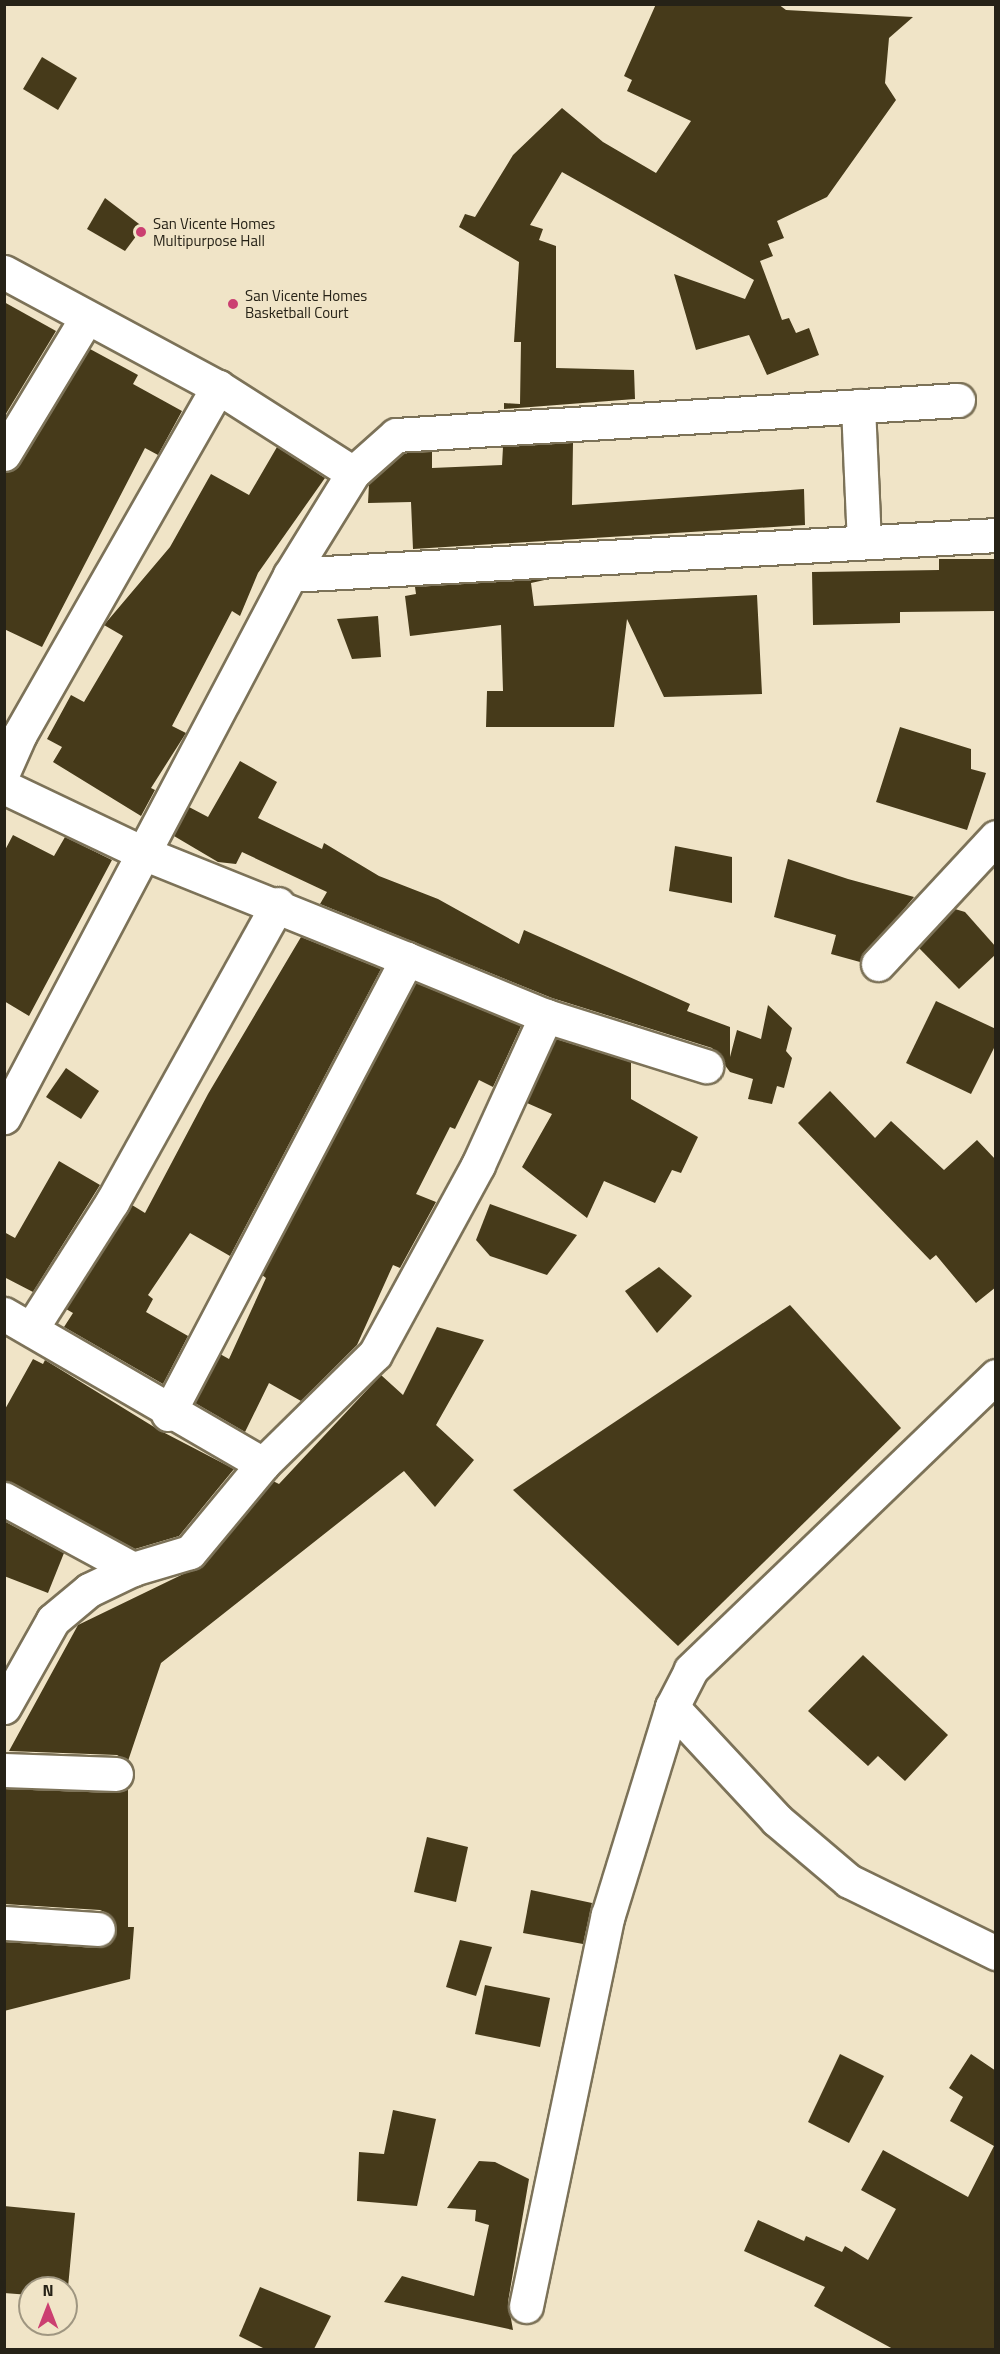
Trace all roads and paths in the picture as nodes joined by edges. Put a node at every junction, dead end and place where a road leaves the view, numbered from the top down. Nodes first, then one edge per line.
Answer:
1 (4, 272) edge
2 (85, 320) junction
3 (218, 387) junction
4 (958, 400) dead end
5 (858, 406) junction
6 (4, 454) edge
7 (353, 473) junction
8 (996, 535) edge
9 (864, 542) junction
10 (290, 575) junction
11 (4, 770) edge
12 (4, 787) edge
13 (996, 837) edge
14 (143, 853) junction
15 (278, 904) junction
16 (407, 959) junction
17 (878, 964) dead end
18 (546, 1016) junction
19 (706, 1066) dead end
20 (4, 1117) edge
21 (19, 1320) edge
22 (996, 1376) edge
23 (168, 1414) junction
24 (263, 1464) junction
25 (4, 1499) edge
26 (133, 1569) junction
27 (12, 1673) edge
28 (4, 1707) edge
29 (672, 1707) junction
30 (4, 1770) edge
31 (116, 1774) dead end
32 (4, 1923) edge
33 (98, 1929) dead end
34 (996, 1953) edge
35 (526, 2306) dead end

1 - 2 street
2 - 3 street
2 - 6 street
3 - 7 street
3 - 11 street
4 - 5 street
5 - 7 street
5 - 9 street
7 - 10 street
8 - 9 street
9 - 10 street
10 - 14 street
12 - 14 street
13 - 17 street
14 - 15 street
14 - 20 street
15 - 16 street
15 - 21 street
16 - 18 street
16 - 23 street
18 - 19 street
18 - 24 street
21 - 23 street
22 - 29 street
23 - 24 street
24 - 26 street
25 - 26 street
26 - 27 street
27 - 28 street
29 - 34 street
29 - 35 street
30 - 31 street
32 - 33 street

